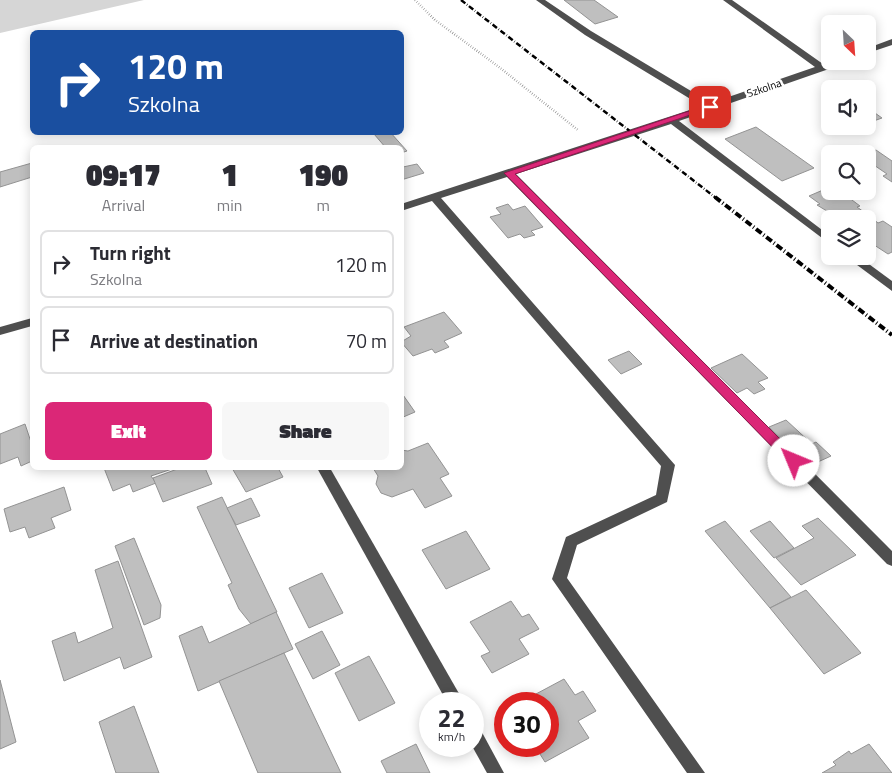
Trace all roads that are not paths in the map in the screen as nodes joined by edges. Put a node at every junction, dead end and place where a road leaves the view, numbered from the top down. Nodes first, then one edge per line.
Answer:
1 (540, 0) edge
2 (728, 0) edge
3 (892, 42) edge
4 (876, 48) edge
5 (821, 67) edge
6 (821, 69) edge
7 (710, 107) junction
8 (672, 120) junction
9 (509, 173) junction
10 (434, 197) junction
11 (404, 207) edge
12 (821, 234) edge
13 (862, 265) edge
14 (892, 287) edge
15 (30, 323) edge
16 (0, 331) edge
17 (324, 470) edge
18 (892, 560) edge
19 (450, 692) edge
20 (484, 752) edge
21 (496, 773) edge
22 (697, 773) edge

1 - 7 street
2 - 5 street
3 - 4 street
6 - 7 street, Szkolna
7 - 8 street, Szkolna
8 - 9 street, Szkolna
8 - 12 street
9 - 10 street, Szkolna
9 - 18 street
10 - 11 street, Szkolna
10 - 22 street
13 - 14 street
15 - 16 street
17 - 19 street
20 - 21 street

